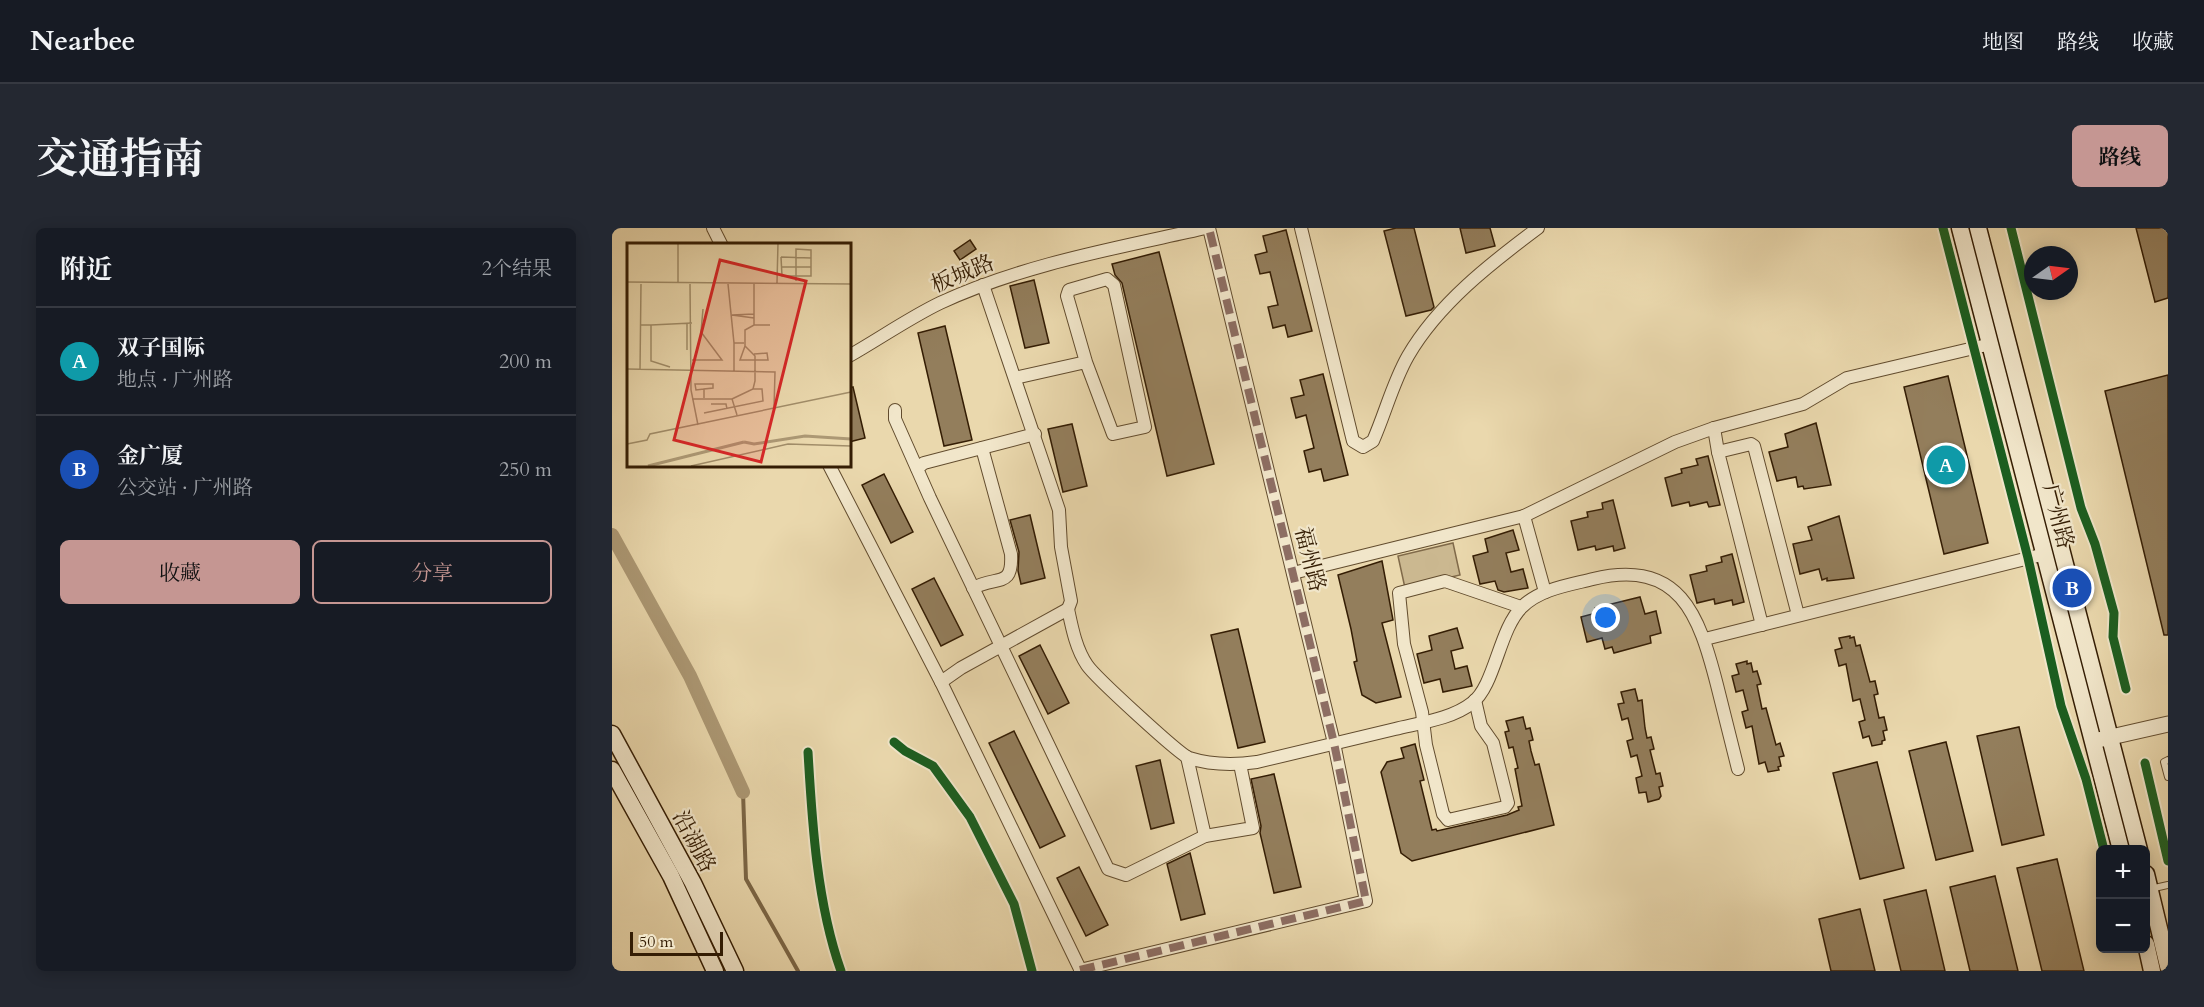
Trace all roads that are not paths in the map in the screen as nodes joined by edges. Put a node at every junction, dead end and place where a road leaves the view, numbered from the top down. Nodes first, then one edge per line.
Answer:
1 (713, 228) edge
2 (1207, 228) edge
3 (1300, 228) edge
4 (1538, 228) edge
5 (1960, 228) edge
6 (1978, 228) edge
7 (720, 243) edge
8 (983, 285) junction
9 (1991, 345) junction
10 (850, 355) edge
11 (1086, 362) junction
12 (1015, 378) junction
13 (895, 410) dead end
14 (1714, 428) junction
15 (1035, 434) junction
16 (982, 448) junction
17 (1718, 452) junction
18 (830, 466) edge
19 (917, 468) junction
20 (1524, 516) junction
21 (2045, 554) junction
22 (1293, 573) junction
23 (973, 588) junction
24 (1545, 592) junction
25 (1521, 607) junction
26 (1068, 609) junction
27 (1798, 615) junction
28 (1762, 625) junction
29 (1705, 639) junction
30 (1001, 646) junction
31 (941, 682) junction
32 (1475, 700) junction
33 (1421, 722) junction
34 (2168, 724) edge
35 (612, 734) edge
36 (2110, 737) junction
37 (2091, 742) junction
38 (1334, 744) junction
39 (1187, 757) junction
40 (2168, 760) edge
41 (1240, 764) junction
42 (1737, 769) dead end
43 (612, 770) edge
44 (2168, 777) edge
45 (1205, 836) junction
46 (2120, 845) edge
47 (2138, 845) edge
48 (2150, 882) edge
49 (2168, 885) edge
50 (2150, 894) edge
51 (2147, 953) edge
52 (2168, 966) edge
53 (1080, 970) edge
54 (715, 971) edge
55 (735, 971) edge
56 (2152, 971) edge

1 - 7 street
2 - 8 street, 板城路
2 - 22 street, 福州路
3 - 4 street
5 - 9 main road, 广州路
6 - 36 main road, 广州路
8 - 10 street, 板城路
8 - 12 street
9 - 14 street
9 - 21 main road, 广州路
11 - 11 street
11 - 12 street
12 - 15 street
13 - 19 street
14 - 17 street
14 - 20 street
15 - 16 street
15 - 26 street
16 - 19 street
16 - 23 street
17 - 27 street
17 - 28 street
18 - 31 street
19 - 23 street
20 - 22 street
20 - 24 street
21 - 27 street
21 - 37 main road, 广州路
22 - 38 street, 福州路
23 - 30 street
24 - 25 street
24 - 29 street
25 - 32 street
25 - 33 street
26 - 30 street
26 - 39 street
27 - 28 street
28 - 29 street
29 - 42 street
30 - 31 street
30 - 45 street
31 - 53 street
32 - 33 street
32 - 33 street
33 - 38 street
34 - 36 street
35 - 55 main road, 沿湖路
36 - 37 street
36 - 47 main road, 广州路
37 - 46 main road, 广州路
38 - 41 street
38 - 53 street, 福州路
39 - 41 street
39 - 45 street
40 - 44 lane
41 - 45 street
43 - 54 main road, 沿湖路
48 - 49 lane
50 - 52 main road
51 - 56 main road

